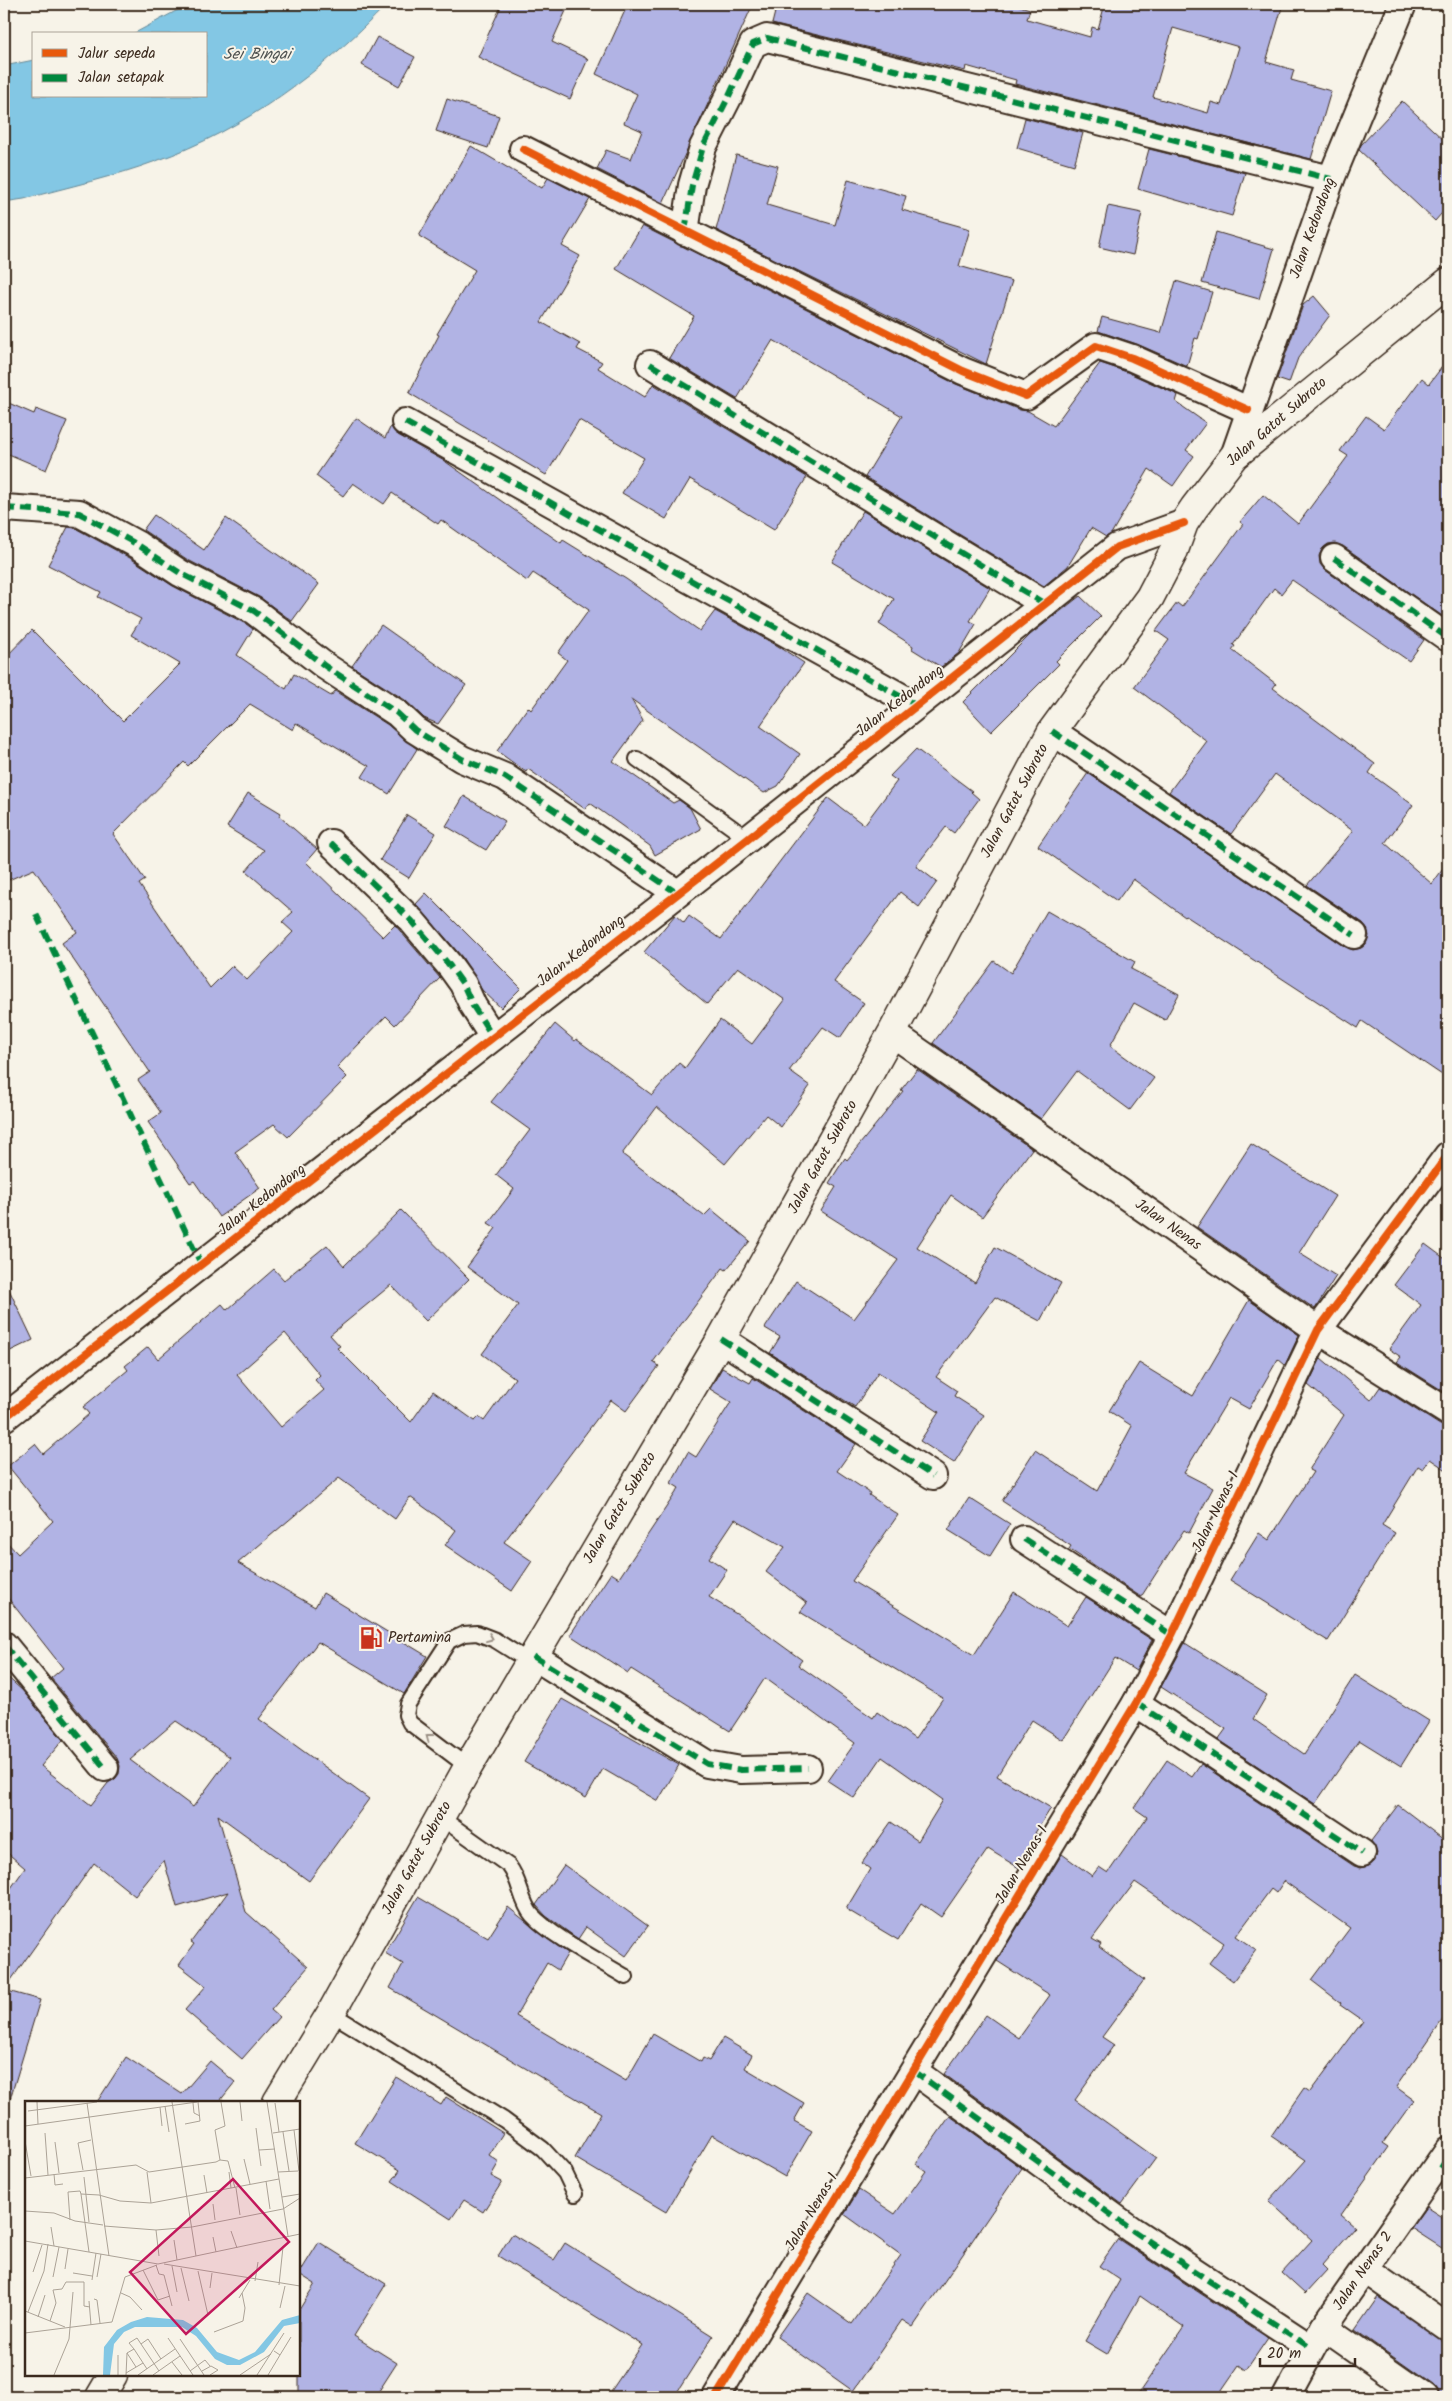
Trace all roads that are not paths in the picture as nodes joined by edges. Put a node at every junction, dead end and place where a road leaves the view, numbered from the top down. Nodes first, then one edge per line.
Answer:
1 (1404, 4) edge
2 (522, 149) dead end
3 (1330, 179) junction
4 (685, 232) junction
5 (1448, 282) edge
6 (650, 364) dead end
7 (1248, 410) junction
8 (405, 422) dead end
9 (1234, 456) junction
10 (4, 508) edge
11 (1184, 523) junction
12 (1334, 558) dead end
13 (1044, 604) junction
14 (1448, 638) edge
15 (916, 705) junction
16 (1052, 731) junction
17 (637, 759) dead end
18 (748, 839) junction
19 (331, 843) dead end
20 (677, 893) junction
21 (1354, 935) dead end
22 (892, 1033) junction
23 (493, 1037) junction
24 (1448, 1155) edge
25 (1318, 1330) junction
26 (721, 1339) junction
27 (1448, 1412) edge
28 (4, 1418) edge
29 (933, 1476) dead end
30 (1024, 1539) dead end
31 (1172, 1635) junction
32 (4, 1645) edge
33 (532, 1659) junction
34 (1136, 1703) junction
35 (468, 1767) junction
36 (105, 1768) dead end
37 (808, 1768) dead end
38 (440, 1817) junction
39 (1362, 1853) dead end
40 (626, 1977) dead end
41 (331, 2012) junction
42 (914, 2071) junction
43 (278, 2101) edge
44 (1446, 2161) edge
45 (575, 2194) dead end
46 (1364, 2269) junction
47 (1448, 2328) edge
48 (1318, 2338) junction
49 (112, 2376) edge
50 (100, 2397) edge
51 (716, 2397) edge
52 (1286, 2397) edge
53 (1424, 2397) edge

1 - 3 street, Jalan Kedondong
2 - 4 street
3 - 4 street
3 - 7 street, Jalan Kedondong
4 - 7 street
5 - 9 main road, Jalan Gatot Subroto
6 - 13 street
7 - 9 street, Jalan Kedondong
8 - 15 street
9 - 11 main road, Jalan Gatot Subroto
10 - 20 street
11 - 13 street, Jalan Kedondong
11 - 16 main road, Jalan Gatot Subroto
12 - 14 street
13 - 15 street, Jalan Kedondong
15 - 18 street, Jalan Kedondong
16 - 21 street
16 - 22 main road, Jalan Gatot Subroto
17 - 18 lane
18 - 20 street, Jalan Kedondong
19 - 23 street
20 - 23 street, Jalan Kedondong
22 - 25 street, Jalan Nenas
22 - 26 main road, Jalan Gatot Subroto
23 - 28 street, Jalan Kedondong
24 - 25 street, Jalan Nenas 1
25 - 27 street, Jalan Nenas
25 - 31 street, Jalan Nenas 1
26 - 29 street
26 - 33 main road, Jalan Gatot Subroto
30 - 31 street
31 - 34 street, Jalan Nenas 1
32 - 36 street
33 - 35 main road, Jalan Gatot Subroto
35 -> 33 lane
33 - 37 street
34 - 39 street
34 - 42 street, Jalan Nenas 1
35 - 38 main road, Jalan Gatot Subroto
38 - 40 lane
38 - 41 main road, Jalan Gatot Subroto
41 - 43 main road, Jalan Gatot Subroto
41 - 45 lane
42 - 48 street
42 - 51 street, Jalan Nenas 1
44 - 46 street, Jalan Nenas 2
46 - 47 street
46 - 48 street, Jalan Nenas 2
48 - 52 street, Jalan Nenas 2
48 - 53 street
49 - 50 main road

